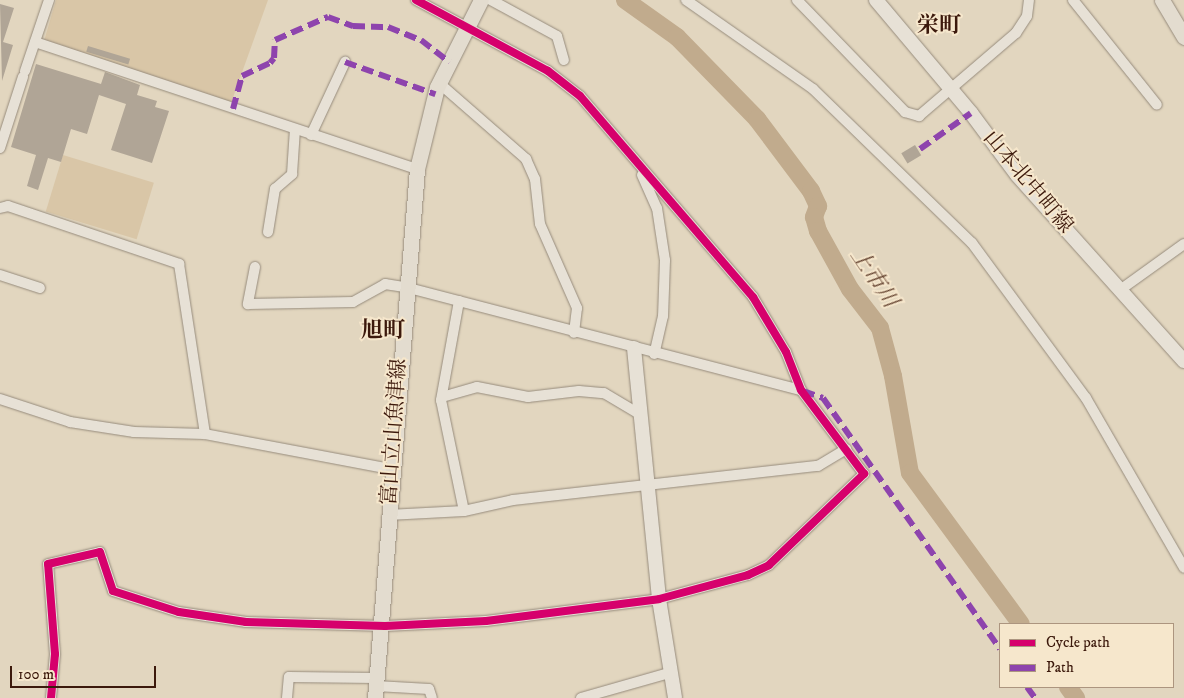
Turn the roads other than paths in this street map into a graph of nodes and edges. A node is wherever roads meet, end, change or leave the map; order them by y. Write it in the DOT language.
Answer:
graph roads {
  1 [pos="49,0"];
  2 [pos="416,0"];
  3 [pos="481,0"];
  4 [pos="491,0"];
  5 [pos="797,0"];
  6 [pos="876,0"];
  7 [pos="1029,0"];
  8 [pos="1072,0"];
  9 [pos="1162,0"];
  10 [pos="692,2"];
  11 [pos="467,28"];
  12 [pos="1184,36"];
  13 [pos="35,42"];
  14 [pos="564,60"];
  15 [pos="345,62"];
  16 [pos="439,83"];
  17 [pos="952,91"];
  18 [pos="1157,105"];
  19 [pos="295,129"];
  20 [pos="311,135"];
  21 [pos="0,148"];
  22 [pos="638,165"];
  23 [pos="417,169"];
  24 [pos="0,208"];
  25 [pos="268,232"];
  26 [pos="1184,244"];
  27 [pos="255,267"];
  28 [pos="0,275"];
  29 [pos="405,287"];
  30 [pos="40,288"];
  31 [pos="1120,290"];
  32 [pos="459,301"];
  33 [pos="574,333"];
  34 [pos="634,348"];
  35 [pos="654,354"];
  36 [pos="1184,361"];
  37 [pos="801,390"];
  38 [pos="442,397"];
  39 [pos="0,399"];
  40 [pos="641,415"];
  41 [pos="205,434"];
  42 [pos="846,449"];
  43 [pos="391,469"];
  44 [pos="648,485"];
  45 [pos="464,511"];
  46 [pos="388,515"];
  47 [pos="1184,568"];
  48 [pos="659,599"];
  49 [pos="379,625"];
  50 [pos="669,673"];
  51 [pos="376,687"];
  52 [pos="51,698"];
  53 [pos="287,698"];
  54 [pos="432,698"];
  55 [pos="581,698"];
  56 [pos="675,698"];
  1 -- 13 [label="street"];
  2 -- 11 [label="street"];
  3 -- 11 [label="main road, 富山立山魚津線"];
  4 -- 14 [label="street"];
  5 -- 17 [label="street"];
  6 -- 17 [label="main road, 山本北中町線"];
  7 -- 17 [label="street"];
  8 -- 18 [label="street"];
  9 -- 12 [label="main road"];
  10 -- 47 [label="street"];
  11 -- 16 [label="main road, 富山立山魚津線"];
  11 -- 22 [label="street"];
  13 -- 19 [label="street"];
  13 -- 21 [label="street"];
  15 -- 20 [label="street"];
  16 -- 23 [label="main road, 富山立山魚津線"];
  16 -- 33 [label="street"];
  17 -- 31 [label="main road, 山本北中町線"];
  19 -- 20 [label="street"];
  19 -- 25 [label="street"];
  20 -- 23 [label="street"];
  22 -- 35 [label="street"];
  22 -- 37 [label="street"];
  23 -- 29 [label="main road, 富山立山魚津線"];
  24 -- 41 [label="street"];
  26 -- 31 [label="street"];
  27 -- 29 [label="street"];
  28 -- 30 [label="street"];
  29 -- 32 [label="street"];
  29 -- 43 [label="main road, 富山立山魚津線"];
  31 -- 36 [label="main road, 山本北中町線"];
  32 -- 33 [label="street"];
  32 -- 38 [label="street"];
  33 -- 34 [label="street"];
  34 -- 35 [label="street"];
  34 -- 40 [label="main road"];
  35 -- 37 [label="street"];
  37 -- 42 [label="street"];
  38 -- 40 [label="street"];
  38 -- 45 [label="street"];
  39 -- 41 [label="street"];
  40 -- 44 [label="main road"];
  41 -- 43 [label="street"];
  42 -- 44 [label="street"];
  42 -- 48 [label="street"];
  43 -- 46 [label="main road, 富山立山魚津線"];
  44 -- 45 [label="street"];
  44 -- 48 [label="main road"];
  45 -- 46 [label="street"];
  46 -- 49 [label="main road, 富山立山魚津線"];
  48 -- 49 [label="street"];
  48 -- 50 [label="main road"];
  49 -- 51 [label="main road, 富山立山魚津線"];
  49 -- 52 [label="street"];
  50 -- 55 [label="street"];
  50 -- 56 [label="main road"];
  51 -- 53 [label="street"];
  51 -- 54 [label="street"];
}
